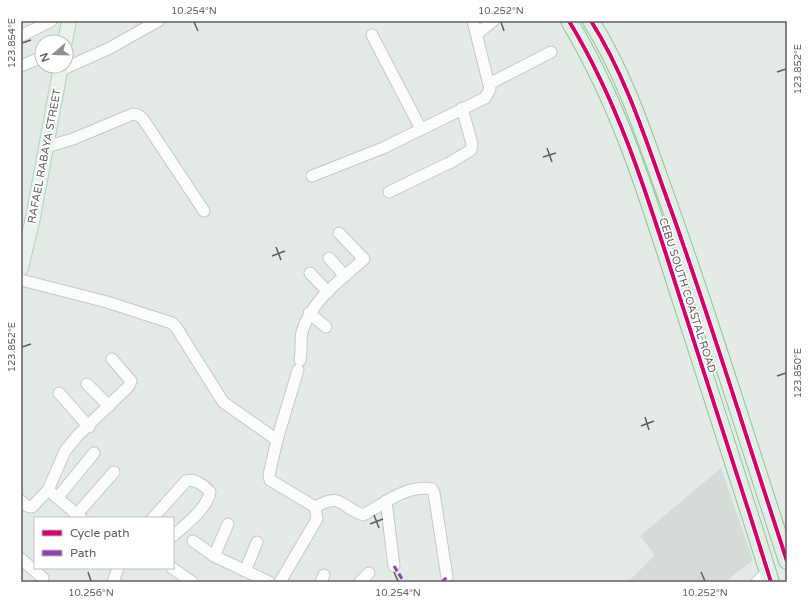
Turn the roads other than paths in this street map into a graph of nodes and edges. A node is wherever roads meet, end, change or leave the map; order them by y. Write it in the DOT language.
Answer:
graph roads {
  1 [pos="51,21"];
  2 [pos="69,21"];
  3 [pos="158,21"];
  4 [pos="473,21"];
  5 [pos="493,21"];
  6 [pos="569,21"];
  7 [pos="591,21"];
  8 [pos="67,34"];
  9 [pos="477,34"];
  10 [pos="372,35"];
  11 [pos="21,36"];
  12 [pos="551,52"];
  13 [pos="34,60"];
  14 [pos="74,63"];
  15 [pos="21,66"];
  16 [pos="60,74"];
  17 [pos="488,84"];
  18 [pos="462,108"];
  19 [pos="422,129"];
  20 [pos="46,147"];
  21 [pos="312,176"];
  22 [pos="389,192"];
  23 [pos="204,211"];
  24 [pos="339,233"];
  25 [pos="328,258"];
  26 [pos="21,268"];
  27 [pos="310,273"];
  28 [pos="345,276"];
  29 [pos="21,280"];
  30 [pos="328,292"];
  31 [pos="309,313"];
  32 [pos="326,327"];
  33 [pos="112,359"];
  34 [pos="87,384"];
  35 [pos="59,393"];
  36 [pos="109,406"];
  37 [pos="89,427"];
  38 [pos="277,440"];
  39 [pos="94,454"];
  40 [pos="114,472"];
  41 [pos="48,490"];
  42 [pos="58,497"];
  43 [pos="21,501"];
  44 [pos="386,501"];
  45 [pos="315,507"];
  46 [pos="79,516"];
  47 [pos="154,517"];
  48 [pos="228,524"];
  49 [pos="174,535"];
  50 [pos="194,541"];
  51 [pos="257,542"];
  52 [pos="214,556"];
  53 [pos="21,559"];
  54 [pos="787,561"];
  55 [pos="394,566"];
  56 [pos="118,569"];
  57 [pos="173,569"];
  58 [pos="245,571"];
  59 [pos="369,573"];
  60 [pos="43,578"];
  61 [pos="446,578"];
  62 [pos="765,578"];
  63 [pos="187,581"];
  64 [pos="113,582"];
  65 [pos="269,582"];
  66 [pos="280,582"];
  67 [pos="360,582"];
  1 -- 11 [label="street"];
  2 -- 8 [label="main road"];
  3 -- 14 [label="street"];
  4 -- 9 [label="street"];
  5 -- 9 [label="street"];
  6 -- 62 [label="highway, CEBU SOUTH COASTAL ROAD"];
  7 -- 54 [label="highway, CEBU SOUTH COASTAL ROAD"];
  9 -- 17 [label="street"];
  10 -- 19 [label="street"];
  12 -- 17 [label="street"];
  13 -- 15 [label="street"];
  16 -- 20 [label="main road, RAFAEL RABAYA STREET"];
  17 -- 18 [label="street"];
  18 -- 19 [label="street"];
  18 -- 22 [label="street"];
  19 -- 21 [label="street"];
  20 -- 23 [label="street"];
  20 -- 26 [label="main road, RAFAEL RABAYA STREET"];
  24 -- 28 [label="street"];
  25 -- 28 [label="street"];
  27 -- 30 [label="street"];
  28 -- 30 [label="street"];
  29 -- 38 [label="street"];
  30 -- 31 [label="street"];
  31 -- 32 [label="street"];
  31 -- 38 [label="street"];
  33 -- 36 [label="street"];
  34 -- 36 [label="street"];
  35 -- 37 [label="street"];
  36 -- 37 [label="street"];
  37 -- 41 [label="street"];
  38 -- 45 [label="street"];
  39 -- 42 [label="street"];
  40 -- 46 [label="street"];
  41 -- 42 [label="street"];
  41 -- 43 [label="street"];
  42 -- 46 [label="street"];
  44 -- 45 [label="street"];
  44 -- 55 [label="street"];
  44 -- 61 [label="street"];
  45 -- 66 [label="street"];
  47 -- 49 [label="street"];
  48 -- 52 [label="street"];
  50 -- 52 [label="street"];
  51 -- 58 [label="street"];
  52 -- 58 [label="street"];
  53 -- 60 [label="street"];
  56 -- 64 [label="street"];
  57 -- 63 [label="street"];
  58 -- 65 [label="street"];
  59 -- 67 [label="street"];
}
